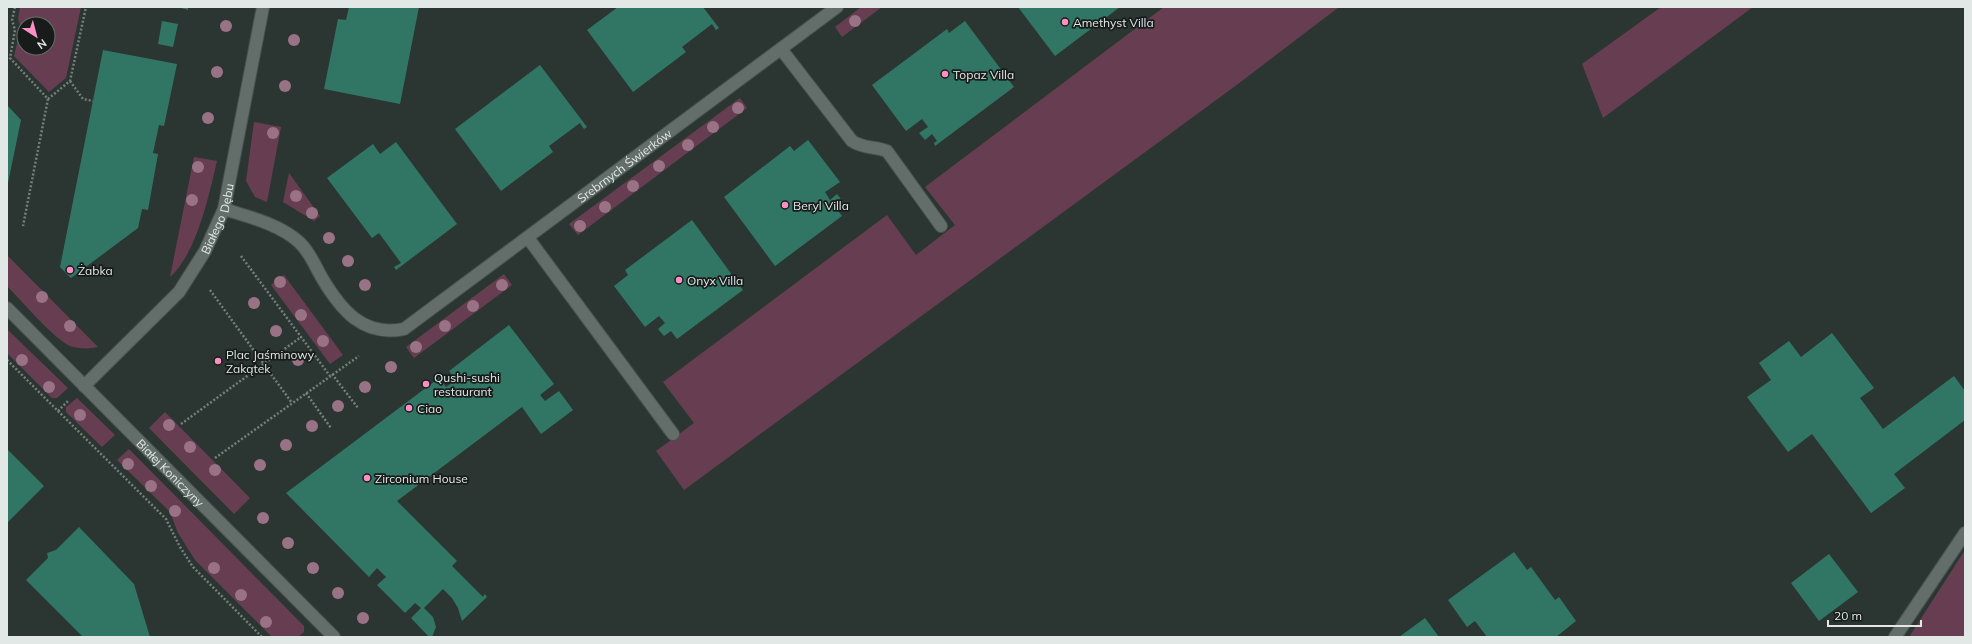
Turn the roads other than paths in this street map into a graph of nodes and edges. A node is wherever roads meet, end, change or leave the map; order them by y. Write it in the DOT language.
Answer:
graph roads {
  1 [pos="263,7"];
  2 [pos="837,7"];
  3 [pos="781,49"];
  4 [pos="224,209"];
  5 [pos="941,226"];
  6 [pos="528,238"];
  7 [pos="7,308"];
  8 [pos="84,386"];
  9 [pos="673,434"];
  10 [pos="1965,533"];
  11 [pos="334,637"];
  12 [pos="1895,637"];
  1 -- 4 [label="street, Białego Dębu"];
  2 -- 3 [label="street, Srebrnych Świerków"];
  3 -- 5 [label="street"];
  3 -- 6 [label="street, Srebrnych Świerków"];
  4 -- 6 [label="street, Srebrnych Świerków"];
  4 -- 8 [label="street, Białego Dębu"];
  6 -- 9 [label="street"];
  7 -- 8 [label="street, Białej Koniczyny"];
  8 -- 11 [label="street, Białej Koniczyny"];
  10 -- 12 [label="street"];
}
